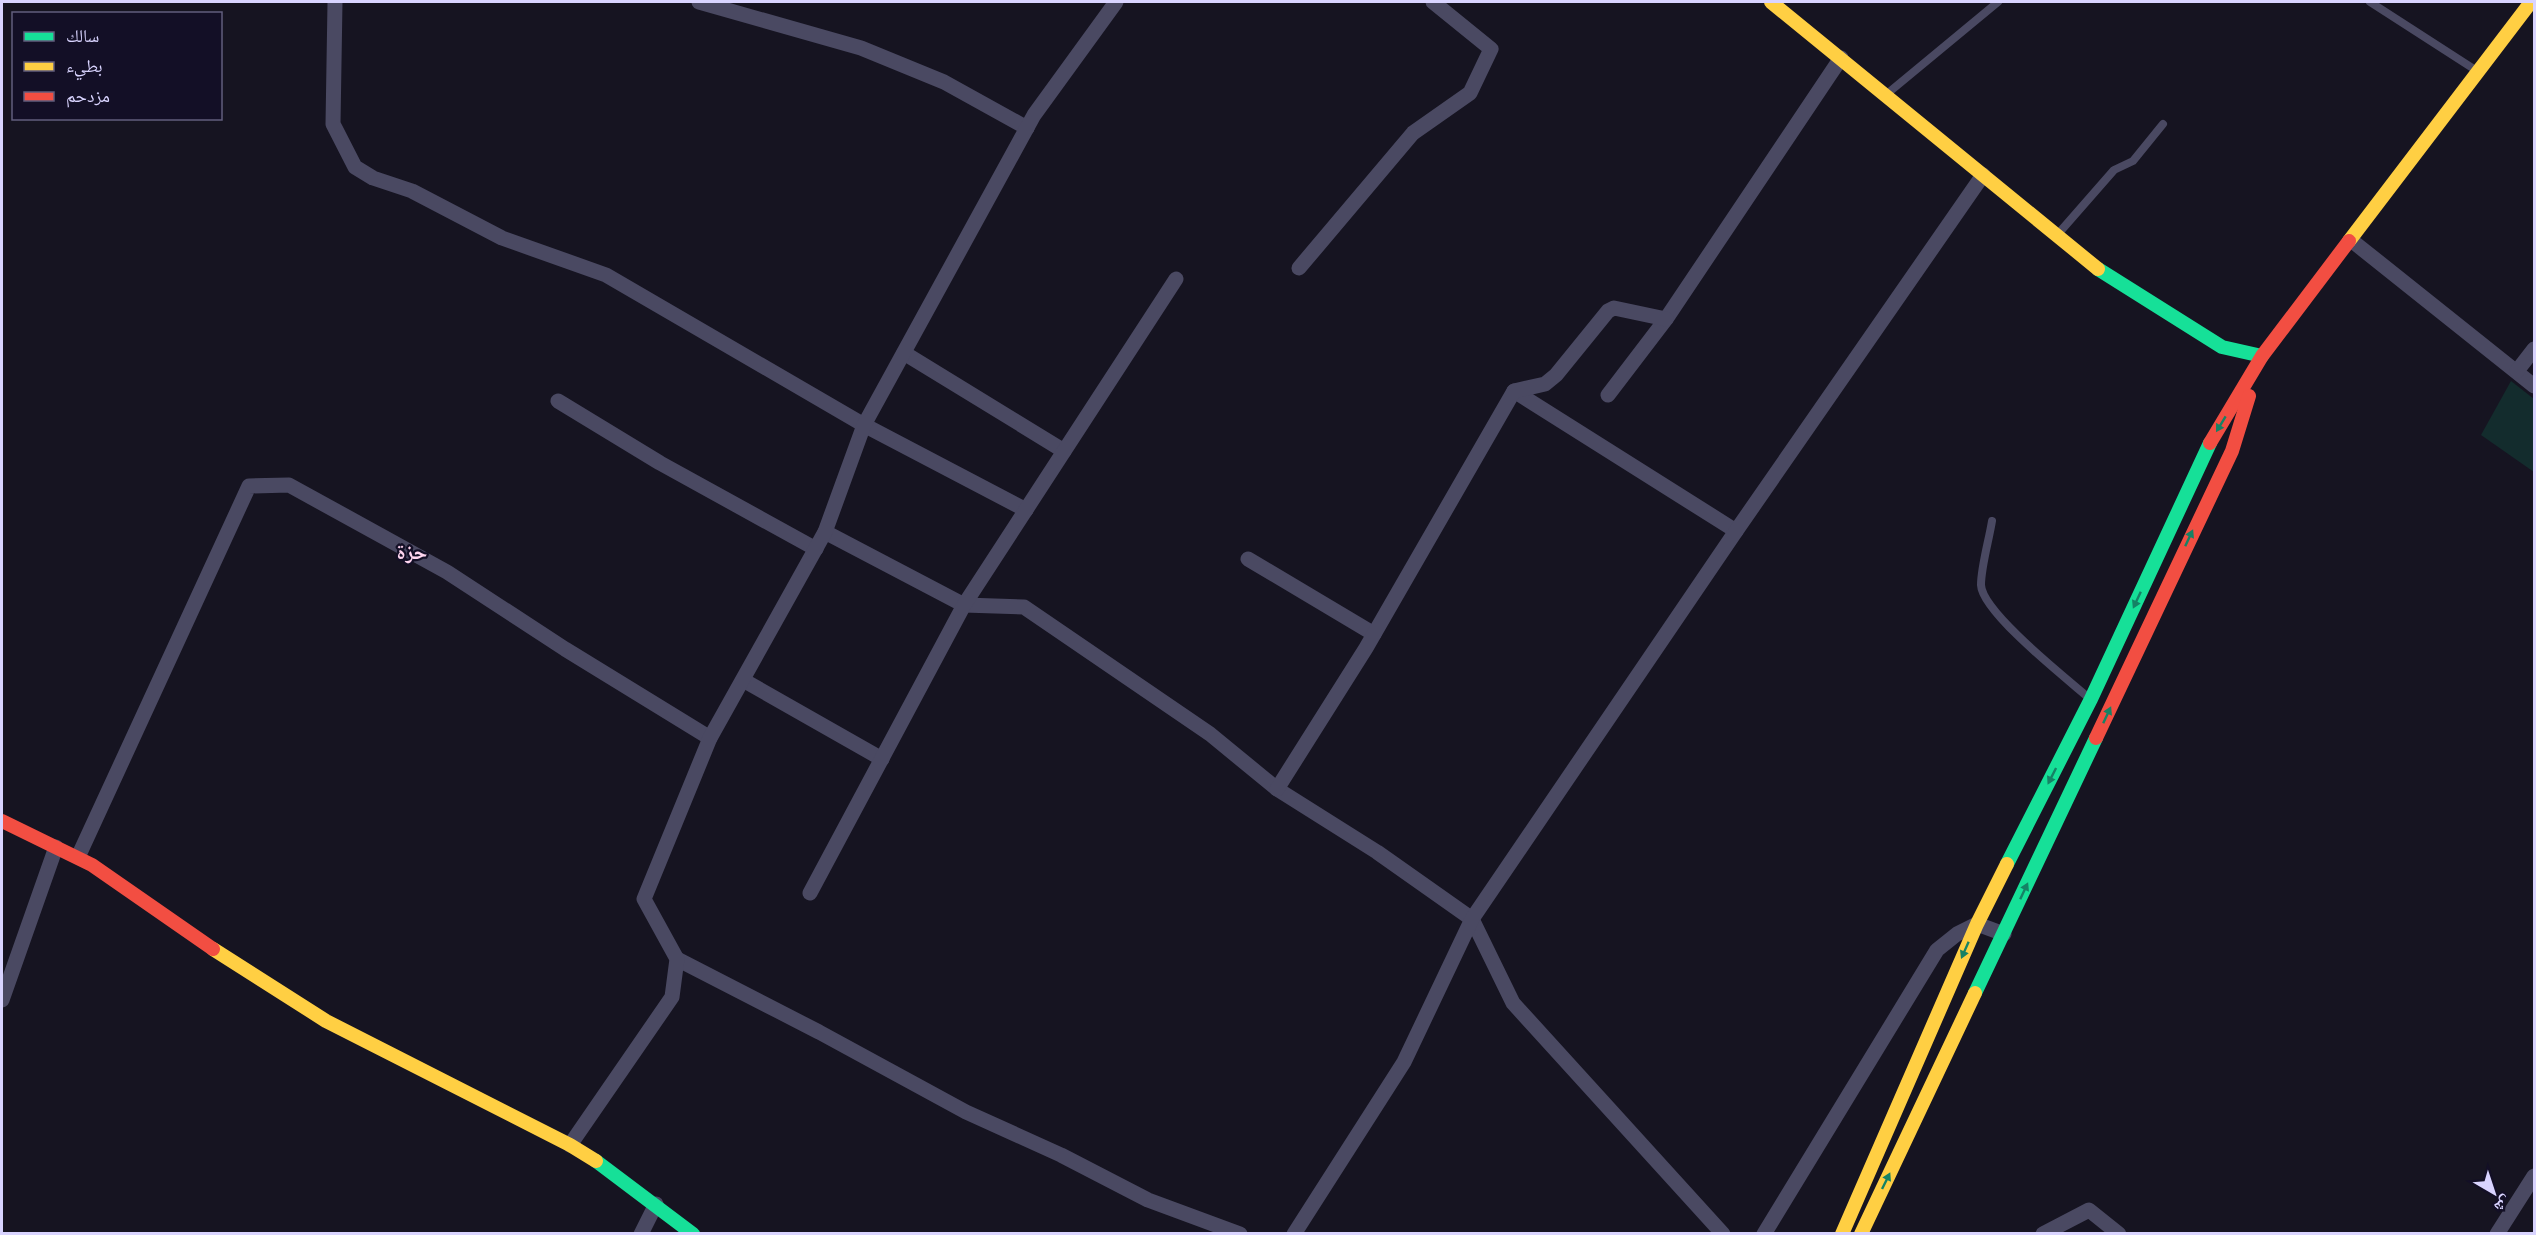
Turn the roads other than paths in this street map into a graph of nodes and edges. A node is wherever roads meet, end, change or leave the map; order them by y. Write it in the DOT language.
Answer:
graph roads {
  1 [pos="335,2"];
  2 [pos="699,2"];
  3 [pos="1116,2"];
  4 [pos="1433,2"];
  5 [pos="1771,2"];
  6 [pos="2370,2"];
  7 [pos="2531,2"];
  8 [pos="1998,3"];
  9 [pos="1841,58"];
  10 [pos="2478,72"];
  11 [pos="1886,95"];
  12 [pos="2163,124"];
  13 [pos="1027,128"];
  14 [pos="1983,175"];
  15 [pos="2057,235"];
  16 [pos="2351,240"];
  17 [pos="1299,268"];
  18 [pos="1176,279"];
  19 [pos="1666,319"];
  20 [pos="2535,349"];
  21 [pos="903,353"];
  22 [pos="2262,356"];
  23 [pos="2517,371"];
  24 [pos="2535,386"];
  25 [pos="1514,391"];
  26 [pos="1608,395"];
  27 [pos="558,401"];
  28 [pos="864,424"];
  29 [pos="1064,451"];
  30 [pos="1026,510"];
  31 [pos="1992,521"];
  32 [pos="1736,531"];
  33 [pos="825,532"];
  34 [pos="816,549"];
  35 [pos="1248,560"];
  36 [pos="964,605"];
  37 [pos="1374,634"];
  38 [pos="743,680"];
  39 [pos="2091,699"];
  40 [pos="710,738"];
  41 [pos="882,759"];
  42 [pos="1277,789"];
  43 [pos="2,821"];
  44 [pos="56,847"];
  45 [pos="78,857"];
  46 [pos="810,892"];
  47 [pos="1472,919"];
  48 [pos="1977,924"];
  49 [pos="2004,934"];
  50 [pos="677,959"];
  51 [pos="2,1000"];
  52 [pos="570,1145"];
  53 [pos="2535,1176"];
  54 [pos="656,1204"];
  55 [pos="641,1233"];
  56 [pos="693,1233"];
  57 [pos="1240,1233"];
  58 [pos="1294,1233"];
  59 [pos="1723,1233"];
  60 [pos="1764,1233"];
  61 [pos="1842,1233"];
  62 [pos="1861,1233"];
  63 [pos="2043,1233"];
  64 [pos="2119,1233"];
  65 [pos="2498,1233"];
  1 -- 28 [label="street"];
  2 -- 13 [label="street"];
  3 -- 13 [label="street"];
  4 -- 17 [label="street"];
  5 -- 9 [label="main road"];
  6 -- 10 [label="lane"];
  7 -- 10 [label="main road"];
  8 -- 11 [label="lane"];
  9 -- 11 [label="main road"];
  9 -- 19 [label="street"];
  10 -- 16 [label="main road"];
  11 -- 14 [label="main road"];
  12 -- 15 [label="lane"];
  13 -- 21 [label="street"];
  14 -- 15 [label="main road"];
  14 -- 32 [label="street"];
  15 -- 22 [label="main road"];
  16 -- 22 [label="main road"];
  16 -- 23 [label="street"];
  18 -- 29 [label="street"];
  19 -- 25 [label="street"];
  19 -- 26 [label="street"];
  20 -- 23 [label="street"];
  21 -- 28 [label="street"];
  21 -- 29 [label="street"];
  22 -- 39 [label="main road, one-way"];
  49 -- 22 [label="main road, one-way"];
  23 -- 24 [label="street"];
  25 -- 32 [label="street"];
  25 -- 37 [label="street"];
  27 -- 34 [label="street"];
  28 -- 30 [label="street"];
  28 -- 33 [label="street"];
  29 -- 30 [label="street"];
  30 -- 36 [label="street"];
  31 -- 39 [label="lane"];
  32 -- 47 [label="street"];
  33 -- 34 [label="street"];
  33 -- 36 [label="street"];
  34 -- 38 [label="street"];
  35 -- 37 [label="street"];
  36 -- 41 [label="street"];
  36 -- 42 [label="street"];
  37 -- 42 [label="street"];
  38 -- 40 [label="street"];
  38 -- 41 [label="street"];
  39 -- 48 [label="main road, one-way"];
  40 -- 45 [label="street"];
  40 -- 50 [label="street"];
  41 -- 46 [label="street"];
  42 -- 47 [label="street"];
  43 -- 44 [label="main road"];
  44 -- 45 [label="main road"];
  44 -- 51 [label="street"];
  45 -- 52 [label="main road"];
  47 -- 58 [label="street"];
  47 -- 59 [label="street"];
  48 -- 49 [label="street"];
  48 -- 60 [label="street"];
  48 -- 61 [label="main road, one-way"];
  62 -- 49 [label="main road, one-way"];
  50 -- 52 [label="street"];
  50 -- 57 [label="street"];
  52 -- 54 [label="main road"];
  53 -- 65 [label="street"];
  54 -- 55 [label="street"];
  54 -- 56 [label="main road"];
  63 -- 64 [label="street"];
}
